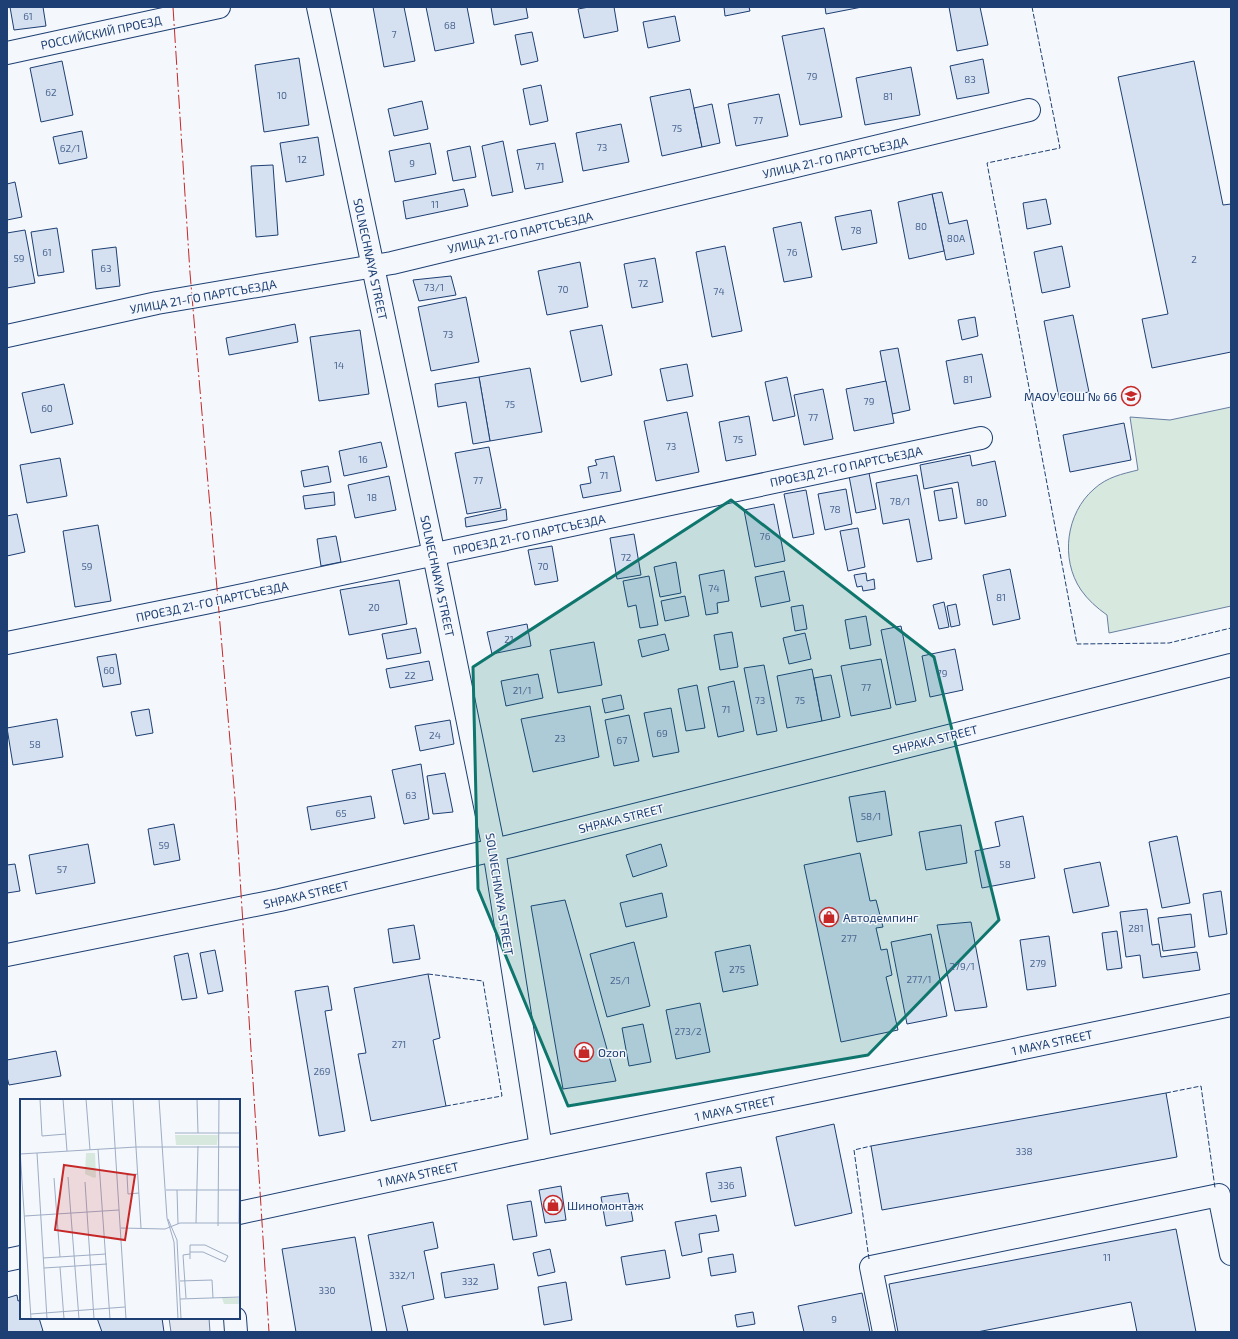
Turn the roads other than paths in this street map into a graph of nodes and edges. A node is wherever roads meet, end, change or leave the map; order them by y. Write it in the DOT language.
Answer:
graph roads {
  1 [pos="219,7"];
  2 [pos="318,7"];
  3 [pos="7,52"];
  4 [pos="1029,110"];
  5 [pos="373,266"];
  6 [pos="7,336"];
  7 [pos="981,438"];
  8 [pos="434,554"];
  9 [pos="7,643"];
  10 [pos="1231,665"];
  11 [pos="494,850"];
  12 [pos="7,955"];
  13 [pos="1231,1005"];
  14 [pos="541,1148"];
  15 [pos="240,1213"];
  16 [pos="1231,1254"];
  17 [pos="20,1258"];
  18 [pos="7,1260"];
  19 [pos="235,1319"];
  20 [pos="236,1332"];
  21 [pos="884,1332"];
  1 -- 3 [label="street, РОССИЙСКИЙ ПРОЕЗД"];
  2 -- 5 [label="street, SOLNECHNAYA STREET"];
  4 -- 5 [label="street, УЛИЦА 21-ГО ПАРТСЪЕЗДА"];
  5 -- 6 [label="street, УЛИЦА 21-ГО ПАРТСЪЕЗДА"];
  5 -- 8 [label="street, SOLNECHNAYA STREET"];
  7 -- 8 [label="street, ПРОЕЗД 21-ГО ПАРТСЪЕЗДА"];
  8 -- 9 [label="street, ПРОЕЗД 21-ГО ПАРТСЪЕЗДА"];
  8 -- 11 [label="street, SOLNECHNAYA STREET"];
  10 -- 11 [label="street, SHPAKA STREET"];
  11 -- 12 [label="street, SHPAKA STREET"];
  11 -- 14 [label="street, SOLNECHNAYA STREET"];
  13 -- 14 [label="street, 1 MAYA STREET"];
  14 -- 15 [label="street, 1 MAYA STREET"];
  16 -- 21 [label="street"];
  17 -- 18 [label="street"];
  19 -- 20 [label="street"];
}
